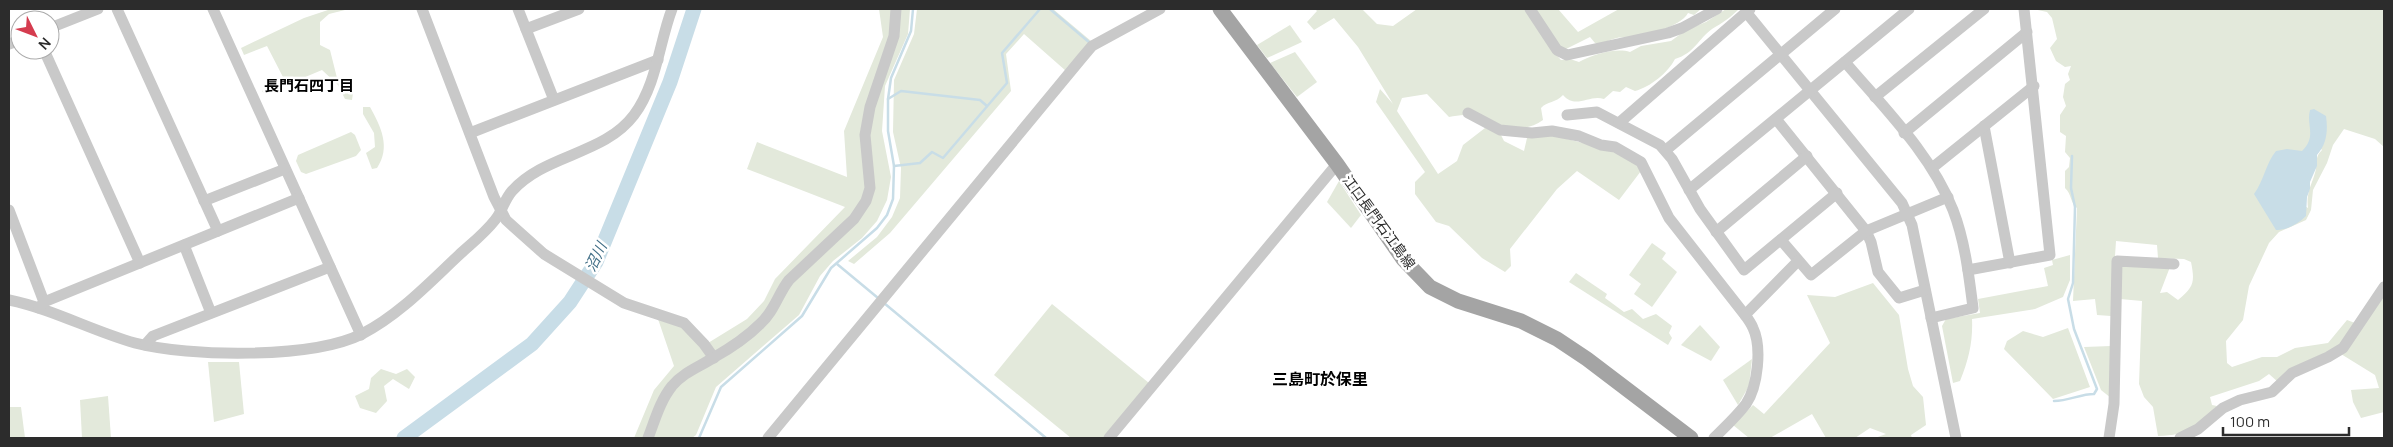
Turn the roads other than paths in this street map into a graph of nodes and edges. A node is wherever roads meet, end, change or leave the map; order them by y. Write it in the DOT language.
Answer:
graph roads {
  1 [pos="98,9"];
  2 [pos="118,9"];
  3 [pos="215,9"];
  4 [pos="422,9"];
  5 [pos="518,9"];
  6 [pos="579,9"];
  7 [pos="672,9"];
  8 [pos="896,9"];
  9 [pos="1160,9"];
  10 [pos="1220,9"];
  11 [pos="1530,9"];
  12 [pos="1717,9"];
  13 [pos="1835,9"];
  14 [pos="1984,9"];
  15 [pos="2024,9"];
  16 [pos="1748,10"];
  17 [pos="1901,11"];
  18 [pos="60,24"];
  19 [pos="526,29"];
  20 [pos="2027,32"];
  21 [pos="1779,54"];
  22 [pos="49,60"];
  23 [pos="658,60"];
  24 [pos="1846,62"];
  25 [pos="2034,86"];
  26 [pos="1810,89"];
  27 [pos="1875,97"];
  28 [pos="554,100"];
  29 [pos="1468,113"];
  30 [pos="1568,115"];
  31 [pos="1776,119"];
  32 [pos="1619,123"];
  33 [pos="1984,126"];
  34 [pos="470,133"];
  35 [pos="1904,133"];
  36 [pos="1666,150"];
  37 [pos="1807,156"];
  38 [pos="1337,164"];
  39 [pos="1932,168"];
  40 [pos="286,169"];
  41 [pos="1689,190"];
  42 [pos="1837,193"];
  43 [pos="1948,197"];
  44 [pos="299,198"];
  45 [pos="204,201"];
  46 [pos="500,209"];
  47 [pos="9,210"];
  48 [pos="1907,213"];
  49 [pos="218,231"];
  50 [pos="1866,231"];
  51 [pos="1716,232"];
  52 [pos="1781,240"];
  53 [pos="184,245"];
  54 [pos="1798,261"];
  55 [pos="140,263"];
  56 [pos="2010,263"];
  57 [pos="2174,264"];
  58 [pos="330,267"];
  59 [pos="1968,270"];
  60 [pos="2384,287"];
  61 [pos="1925,290"];
  62 [pos="9,300"];
  63 [pos="42,305"];
  64 [pos="211,313"];
  65 [pos="1745,315"];
  66 [pos="1931,318"];
  67 [pos="360,335"];
  68 [pos="145,345"];
  69 [pos="714,358"];
  70 [pos="648,438"];
  71 [pos="768,438"];
  72 [pos="1109,438"];
  73 [pos="1691,438"];
  74 [pos="1714,438"];
  75 [pos="1956,438"];
  76 [pos="2109,438"];
  77 [pos="2180,438"];
  1 -- 18 [label="street"];
  2 -- 45 [label="street"];
  3 -- 40 [label="street"];
  4 -- 34 [label="street"];
  5 -- 19 [label="street"];
  6 -- 19 [label="street"];
  7 -- 23 [label="street"];
  8 -- 69 [label="street"];
  9 -- 71 [label="street"];
  10 -- 38 [label="main road, 江口長門石江島線"];
  11 -- 12 [label="street"];
  13 -- 21 [label="street"];
  14 -- 27 [label="street"];
  15 -- 20 [label="street"];
  16 -- 21 [label="street"];
  16 -- 32 [label="street"];
  17 -- 24 [label="street"];
  19 -- 28 [label="street"];
  20 -- 25 [label="street"];
  20 -- 35 [label="street"];
  21 -- 26 [label="street"];
  21 -- 36 [label="street"];
  22 -- 55 [label="street"];
  23 -- 28 [label="street"];
  23 -- 46 [label="street"];
  24 -- 26 [label="street"];
  24 -- 27 [label="street"];
  25 -- 33 [label="street"];
  25 -- 56 [label="street"];
  26 -- 31 [label="street"];
  26 -- 48 [label="street"];
  27 -- 35 [label="street"];
  28 -- 34 [label="street"];
  29 -- 65 [label="street"];
  30 -- 32 [label="street"];
  31 -- 37 [label="street"];
  31 -- 41 [label="street"];
  32 -- 36 [label="street"];
  33 -- 39 [label="street"];
  33 -- 56 [label="street"];
  34 -- 46 [label="street"];
  35 -- 39 [label="street"];
  36 -- 41 [label="street"];
  37 -- 42 [label="street"];
  37 -- 51 [label="street"];
  38 -- 72 [label="street"];
  38 -- 73 [label="main road, 江口長門石江島線"];
  39 -- 43 [label="street"];
  40 -- 44 [label="street"];
  40 -- 45 [label="street"];
  41 -- 51 [label="street"];
  42 -- 50 [label="street"];
  42 -- 52 [label="street"];
  43 -- 48 [label="street"];
  43 -- 59 [label="street"];
  44 -- 49 [label="street"];
  44 -- 58 [label="street"];
  45 -- 49 [label="street"];
  46 -- 67 [label="street"];
  46 -- 69 [label="street"];
  47 -- 63 [label="street"];
  48 -- 50 [label="street"];
  48 -- 61 [label="street"];
  49 -- 53 [label="street"];
  50 -- 54 [label="street"];
  50 -- 61 [label="street"];
  51 -- 52 [label="street"];
  52 -- 54 [label="street"];
  53 -- 55 [label="street"];
  53 -- 64 [label="street"];
  54 -- 65 [label="street"];
  55 -- 63 [label="street"];
  56 -- 59 [label="street"];
  57 -- 76 [label="street"];
  58 -- 64 [label="street"];
  58 -- 67 [label="street"];
  59 -- 66 [label="street"];
  60 -- 77 [label="street"];
  61 -- 66 [label="street"];
  62 -- 63 [label="street"];
  63 -- 68 [label="street"];
  64 -- 68 [label="street"];
  65 -- 74 [label="street"];
  66 -- 75 [label="street"];
  67 -- 68 [label="street"];
  69 -- 70 [label="street"];
}
